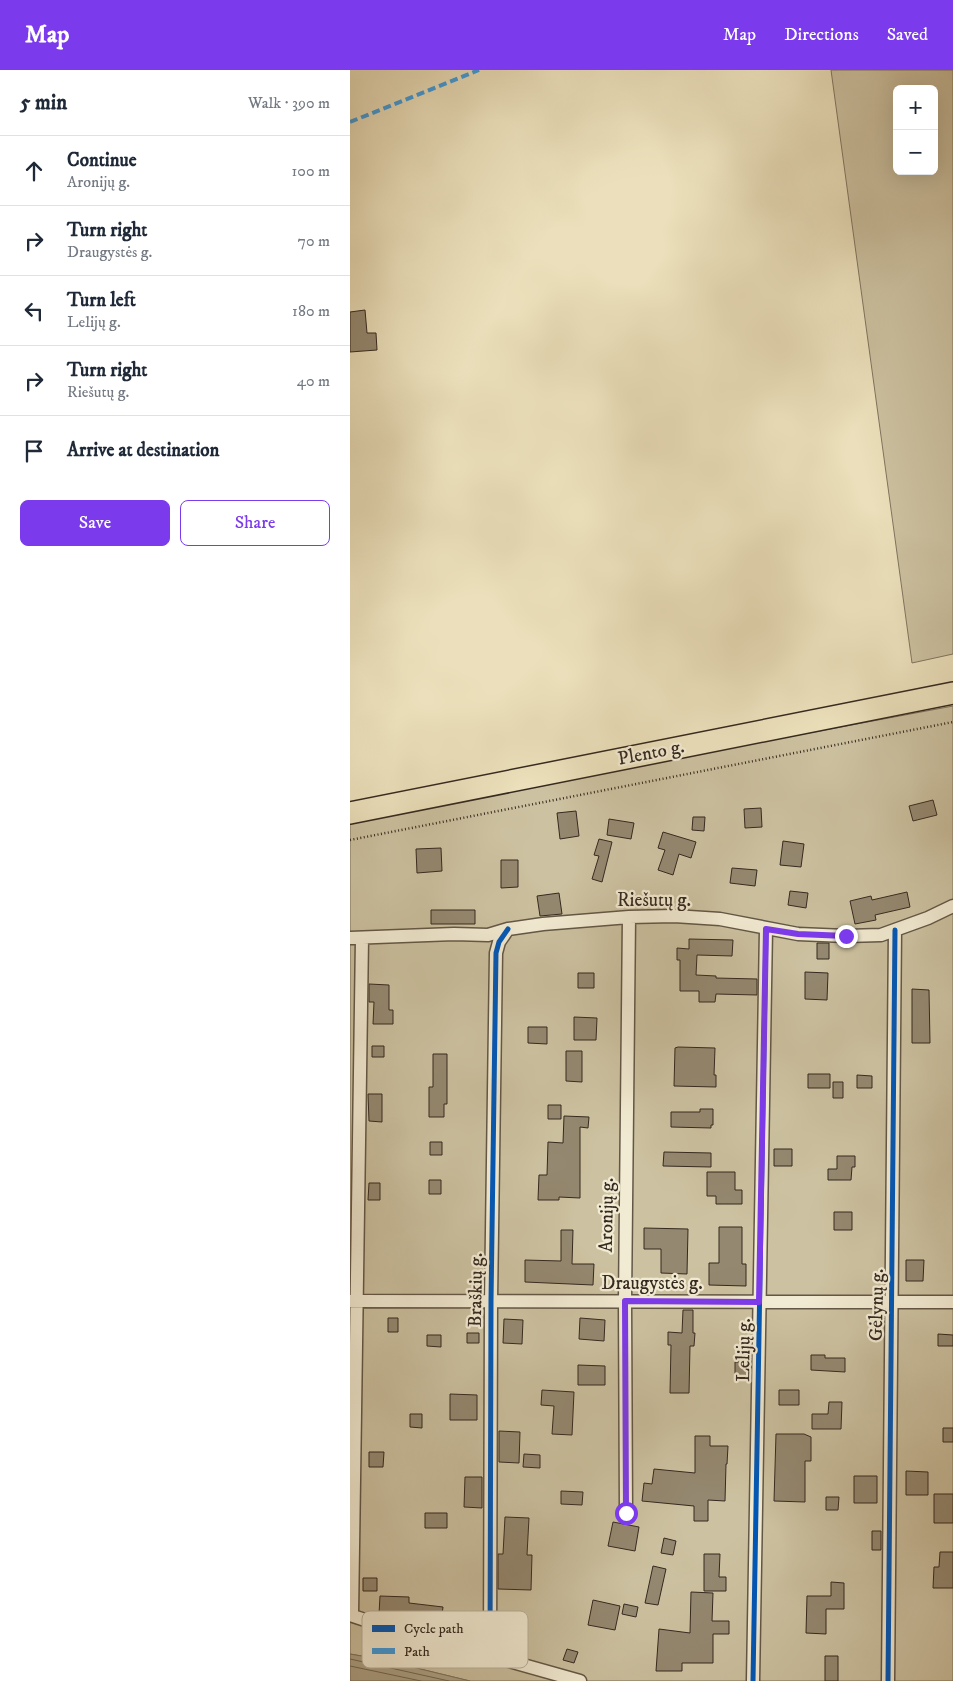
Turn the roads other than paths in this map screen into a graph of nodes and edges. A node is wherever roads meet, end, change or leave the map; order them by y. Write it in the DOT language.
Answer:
graph roads {
  1 [pos="953,693"];
  2 [pos="350,813"];
  3 [pos="953,906"];
  4 [pos="629,917"];
  5 [pos="508,929"];
  6 [pos="766,929"];
  7 [pos="895,930"];
  8 [pos="356,938"];
  9 [pos="353,1301"];
  10 [pos="491,1301"];
  11 [pos="625,1301"];
  12 [pos="759,1302"];
  13 [pos="892,1302"];
  14 [pos="953,1302"];
  15 [pos="626,1513"];
  16 [pos="490,1611"];
  17 [pos="351,1615"];
  18 [pos="528,1667"];
  19 [pos="580,1681"];
  20 [pos="753,1681"];
  21 [pos="888,1681"];
  1 -- 2 [label="highway, Plento g."];
  3 -- 7 [label="street, Riešutų g."];
  4 -- 5 [label="street, Riešutų g."];
  4 -- 6 [label="street, Riešutų g."];
  4 -- 11 [label="street, Aronijų g."];
  5 -- 8 [label="street, Riešutų g."];
  5 -- 10 [label="street, Braškių g."];
  6 -- 7 [label="street, Riešutų g."];
  6 -- 12 [label="street, Lelijų g."];
  7 -- 13 [label="street, Gėlynų g."];
  8 -- 9 [label="street"];
  9 -- 10 [label="street, Draugystės g."];
  9 -- 17 [label="street"];
  10 -- 11 [label="street, Draugystės g."];
  10 -- 16 [label="street, Braškių g."];
  11 -- 12 [label="street, Draugystės g."];
  11 -- 15 [label="street, Aronijų g."];
  12 -- 13 [label="street, Draugystės g."];
  12 -- 20 [label="street, Lelijų g."];
  13 -- 14 [label="street, Draugystės g."];
  13 -- 21 [label="street, Gėlynų g."];
  18 -- 19 [label="street"];
}
